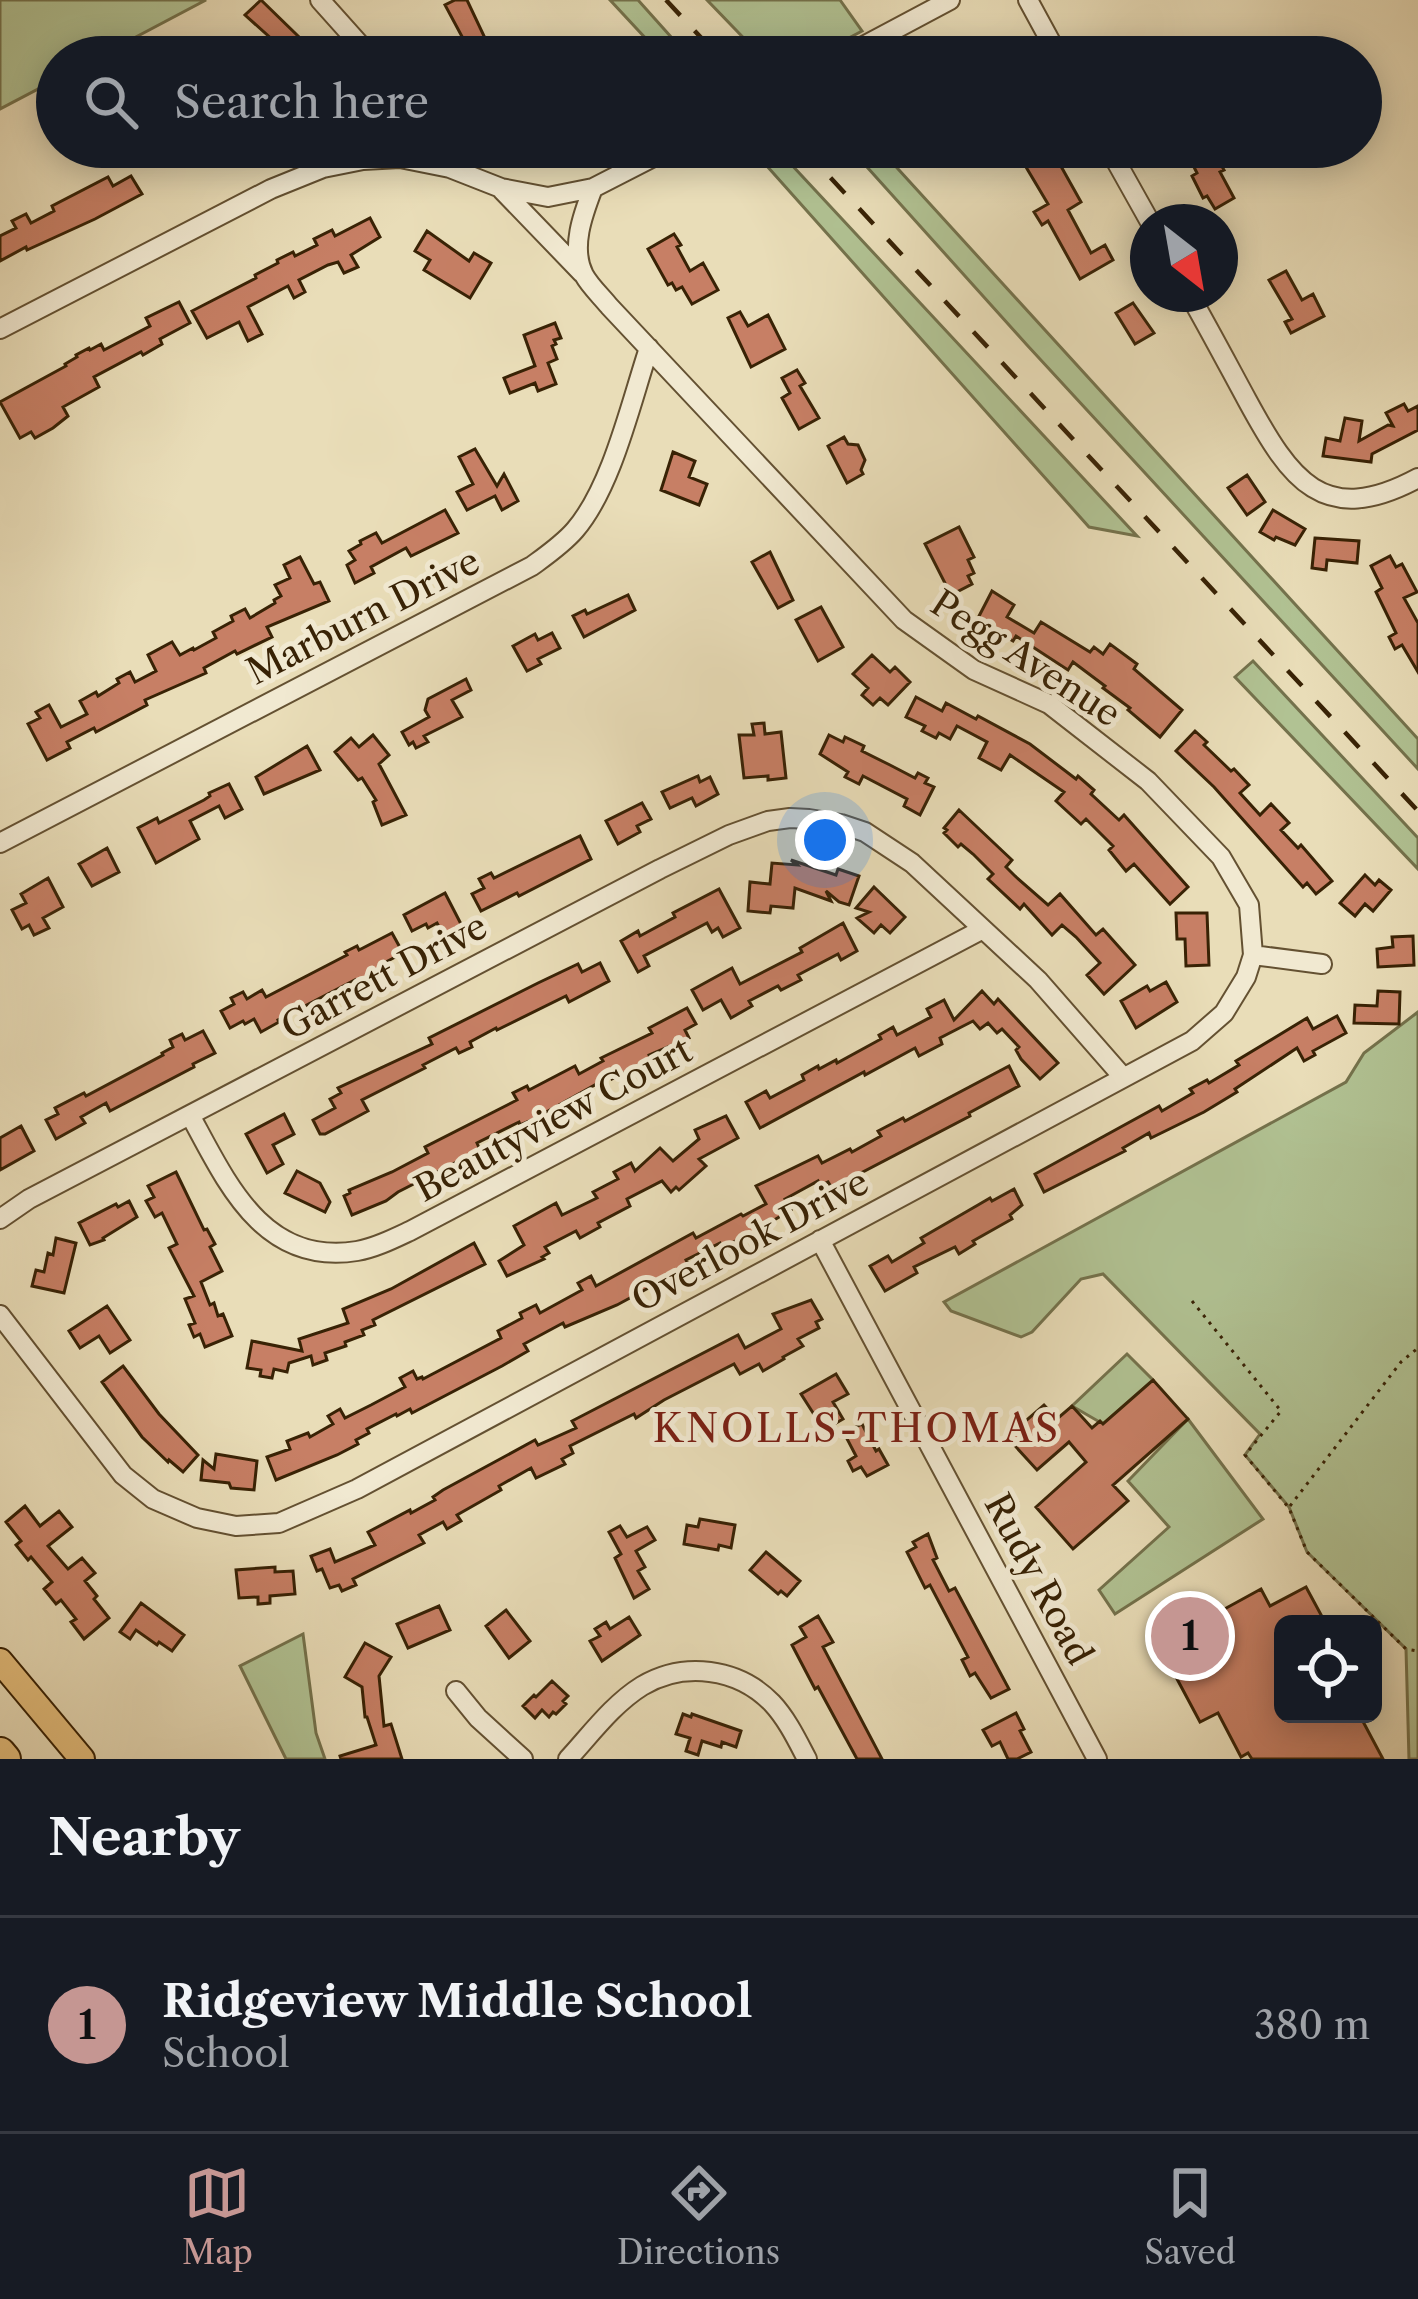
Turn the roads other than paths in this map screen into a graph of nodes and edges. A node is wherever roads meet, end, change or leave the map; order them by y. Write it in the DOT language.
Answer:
graph roads {
  1 [pos="320,0"];
  2 [pos="950,0"];
  3 [pos="1028,0"];
  4 [pos="352,36"];
  5 [pos="882,36"];
  6 [pos="1048,36"];
  7 [pos="323,168"];
  8 [pos="445,168"];
  9 [pos="632,168"];
  10 [pos="1120,168"];
  11 [pos="450,169"];
  12 [pos="501,188"];
  13 [pos="593,188"];
  14 [pos="1140,204"];
  15 [pos="582,273"];
  16 [pos="1200,312"];
  17 [pos="0,329"];
  18 [pos="649,348"];
  19 [pos="1413,481"];
  20 [pos="1418,502"];
  21 [pos="0,842"];
  22 [pos="983,929"];
  23 [pos="1253,955"];
  24 [pos="1322,964"];
  25 [pos="1123,1077"];
  26 [pos="190,1114"];
  27 [pos="0,1219"];
  28 [pos="820,1240"];
  29 [pos="0,1315"];
  30 [pos="1,1663"];
  31 [pos="455,1691"];
  32 [pos="82,1759"];
  33 [pos="523,1759"];
  34 [pos="568,1759"];
  35 [pos="807,1759"];
  36 [pos="1097,1759"];
  1 -- 4 [label="street"];
  2 -- 5 [label="street"];
  3 -- 6 [label="street"];
  7 -- 17 [label="street"];
  8 -- 11 [label="street"];
  9 -- 13 [label="street"];
  10 -- 14 [label="street"];
  11 -- 12 [label="street"];
  12 -- 13 [label="street"];
  12 -- 15 [label="street, Pegg Avenue"];
  13 -- 15 [label="street"];
  15 -- 18 [label="street, Pegg Avenue"];
  16 -- 19 [label="street"];
  18 -- 21 [label="street, Marburn Drive"];
  18 -- 23 [label="street, Pegg Avenue"];
  19 -- 20 [label="street"];
  22 -- 25 [label="street"];
  22 -- 26 [label="street, Garrett Drive"];
  22 -- 26 [label="street, Beautyview Court"];
  23 -- 24 [label="street"];
  23 -- 25 [label="street, Overlook Drive"];
  25 -- 28 [label="street, Overlook Drive"];
  26 -- 27 [label="street, Garrett Drive"];
  28 -- 29 [label="street, Overlook Drive"];
  28 -- 36 [label="street, Rudy Road"];
  30 -- 32 [label="main road"];
  31 -- 33 [label="street"];
  34 -- 35 [label="street"];
}
